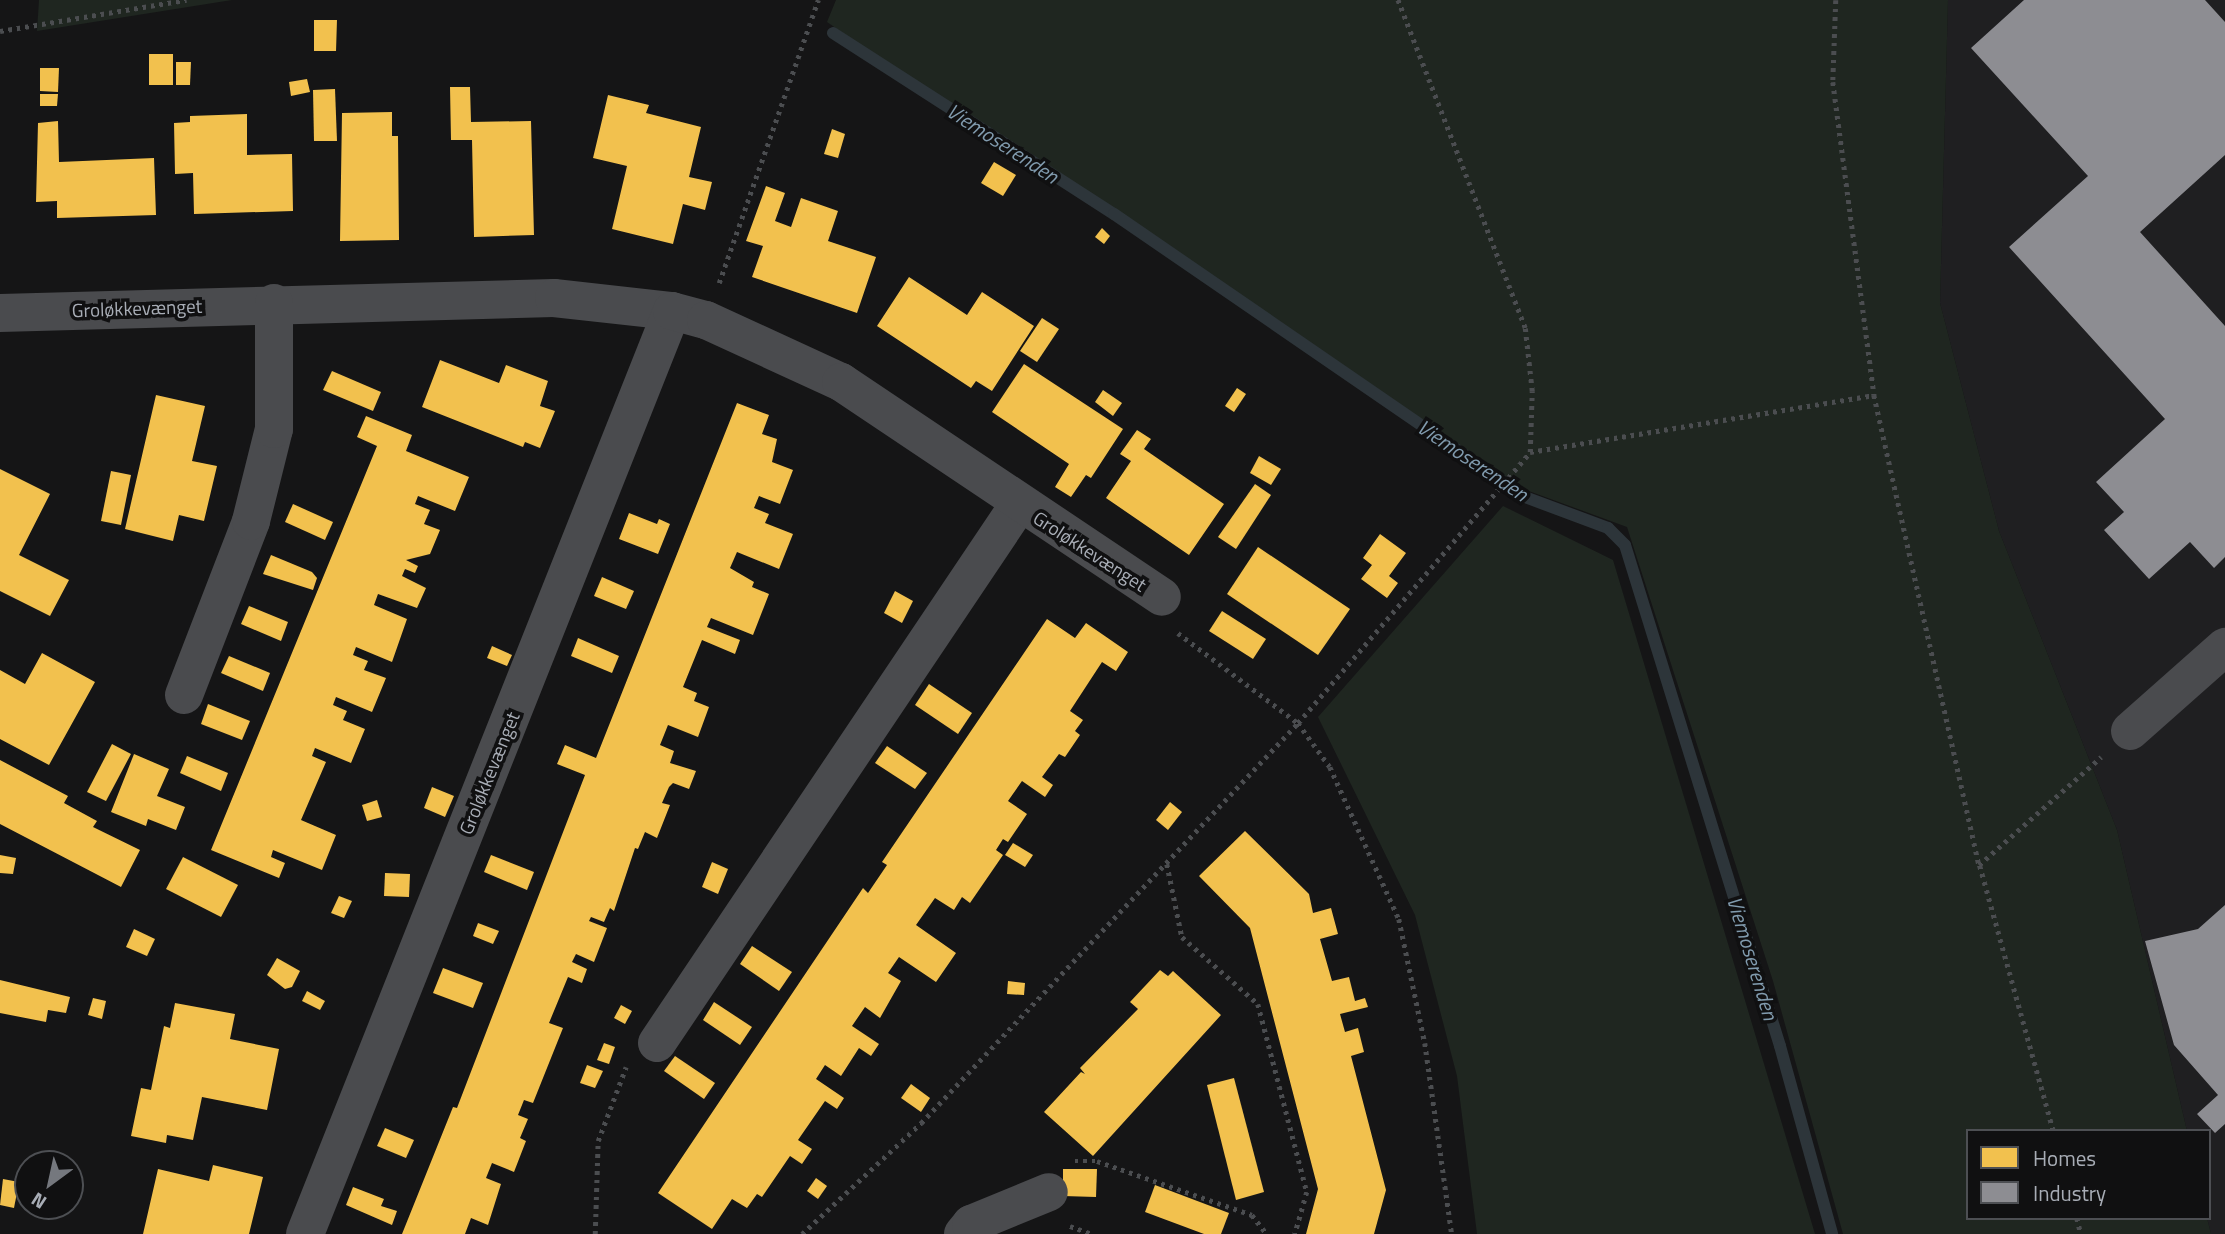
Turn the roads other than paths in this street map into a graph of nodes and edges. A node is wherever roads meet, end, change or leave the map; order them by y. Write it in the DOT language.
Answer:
graph roads {
  1 [pos="274,303"];
  2 [pos="0,313"];
  3 [pos="689,316"];
  4 [pos="1019,504"];
  5 [pos="1162,597"];
  6 [pos="2225,648"];
  7 [pos="184,695"];
  8 [pos="2130,731"];
  9 [pos="657,1043"];
  10 [pos="1049,1192"];
  11 [pos="305,1234"];
  12 [pos="963,1234"];
  1 -- 2 [label="street, Groløkkevænget"];
  1 -- 3 [label="street, Groløkkevænget"];
  1 -- 7 [label="street"];
  3 -- 4 [label="street, Groløkkevænget"];
  3 -- 11 [label="street, Groløkkevænget"];
  4 -- 5 [label="street, Groløkkevænget"];
  4 -- 9 [label="street, Groløkkevænget"];
  6 -- 8 [label="street"];
  10 -- 12 [label="street"];
}
